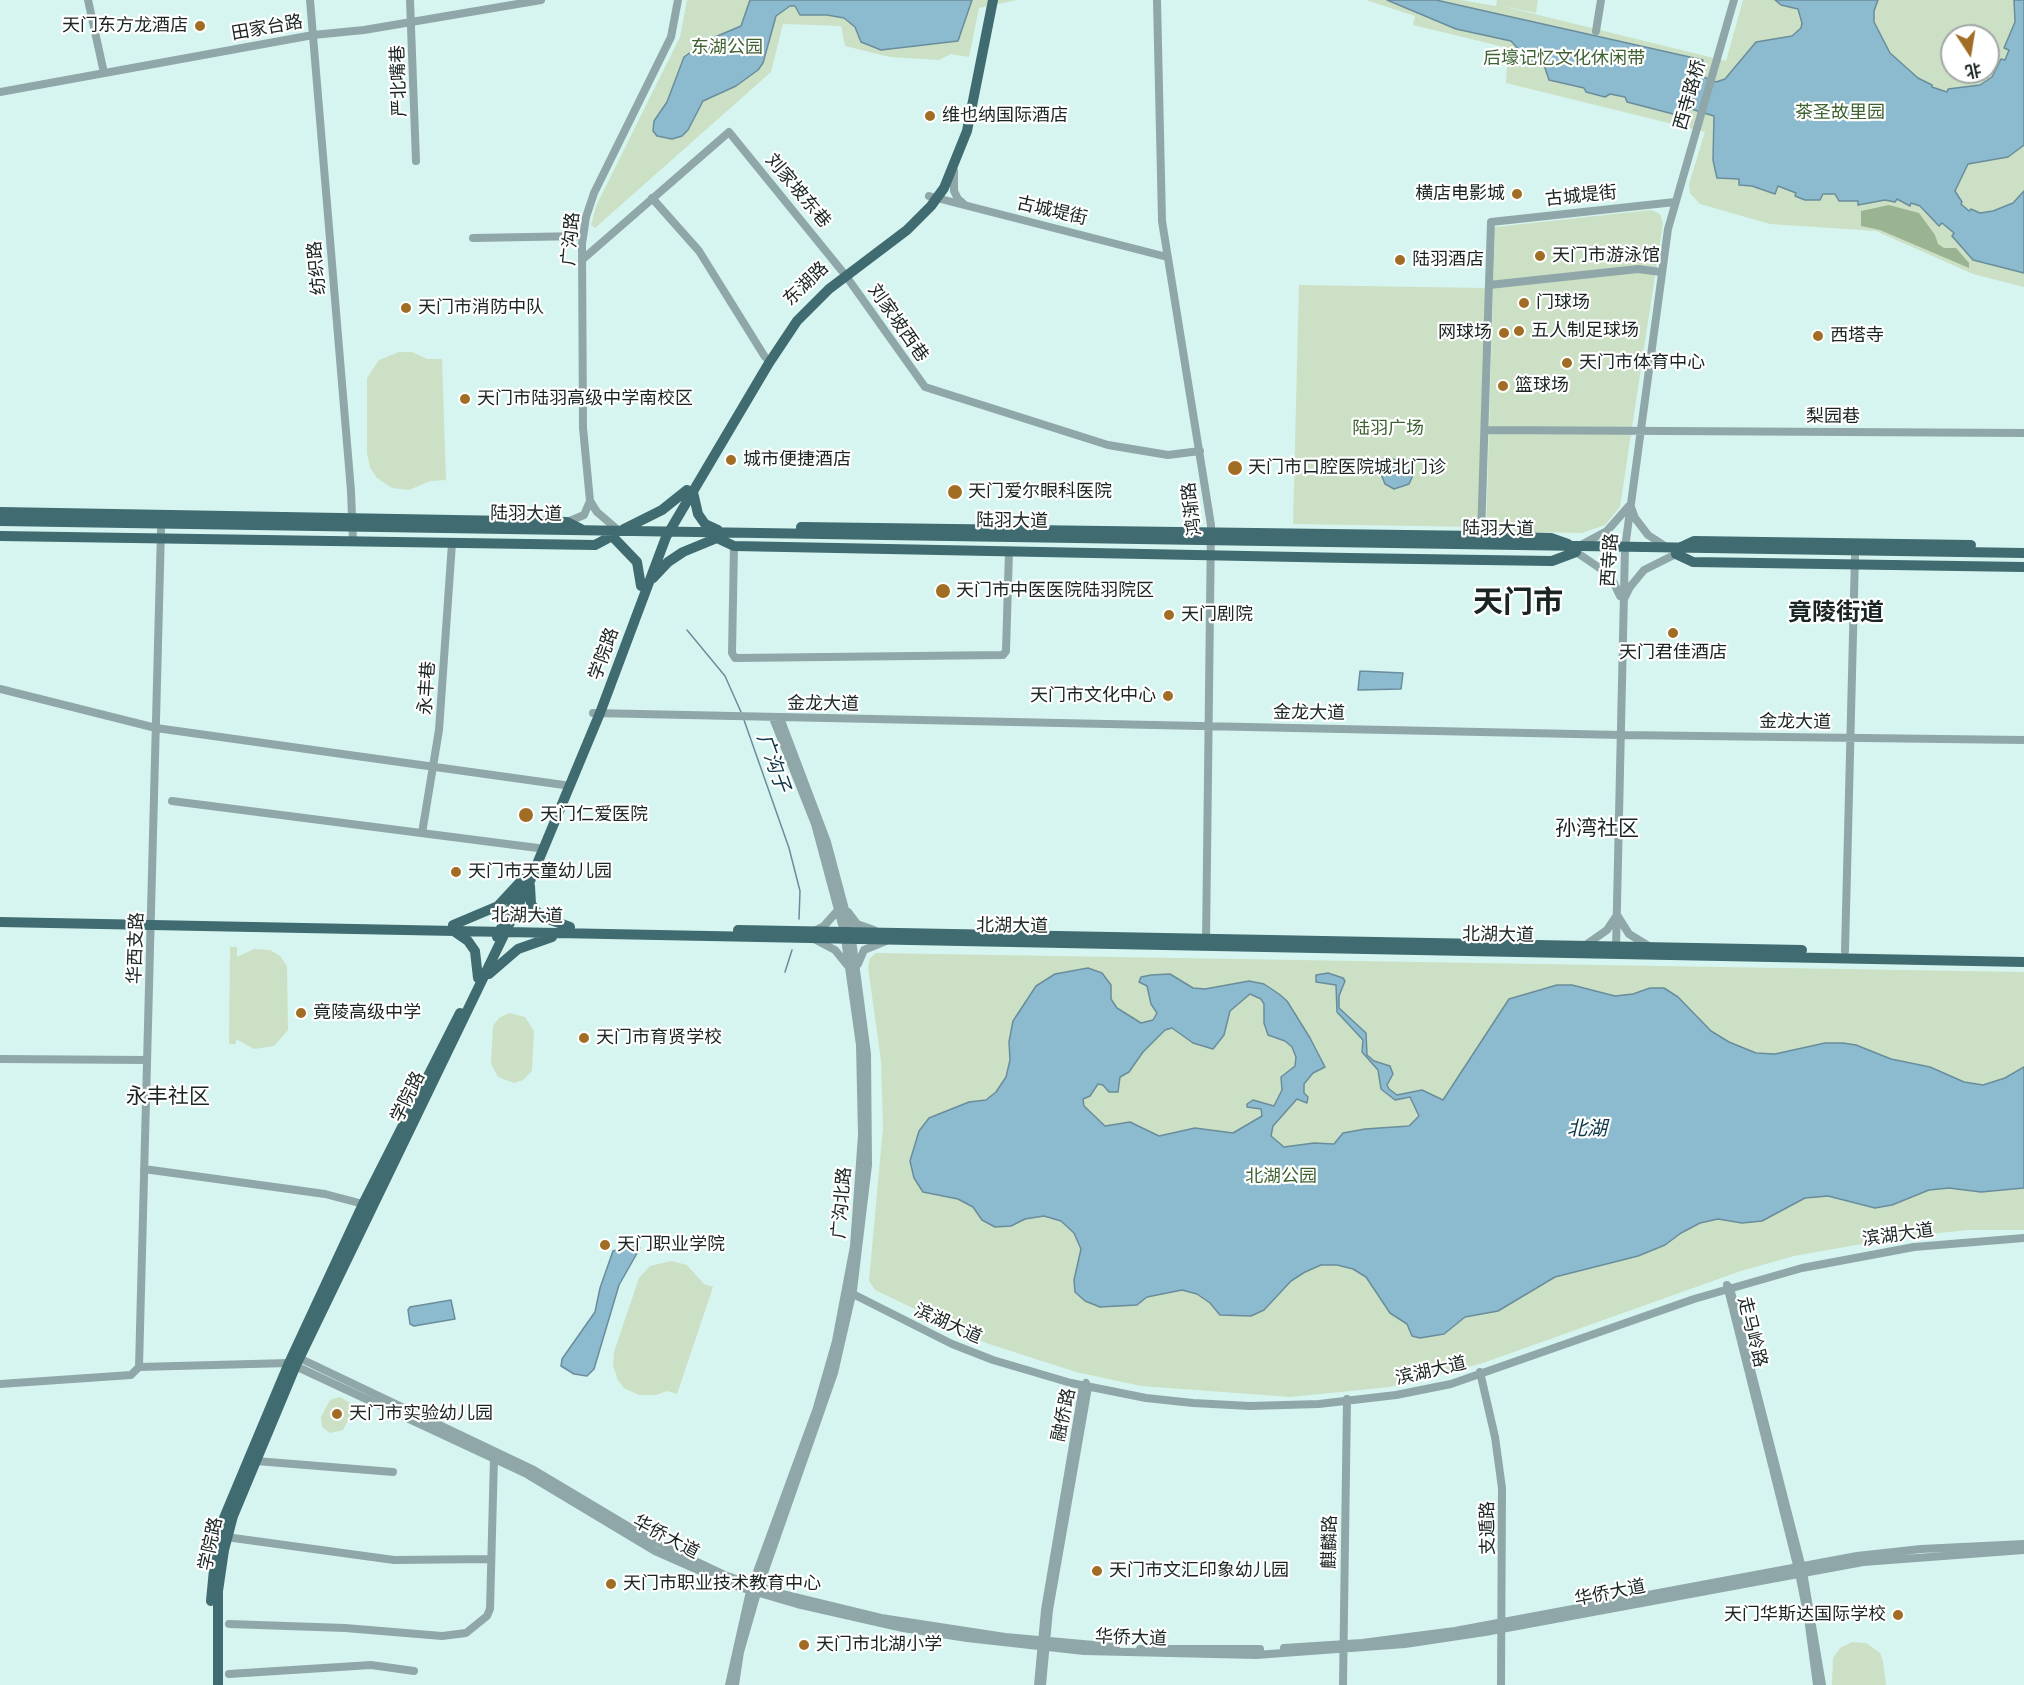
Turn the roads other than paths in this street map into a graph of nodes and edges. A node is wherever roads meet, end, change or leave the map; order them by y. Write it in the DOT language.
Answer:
graph roads {
  1 [pos="88,0"];
  2 [pos="310,0"];
  3 [pos="411,0"];
  4 [pos="541,0"];
  5 [pos="678,0"];
  6 [pos="986,0"];
  7 [pos="993,0"];
  8 [pos="1157,0"];
  9 [pos="1601,0"];
  10 [pos="1734,0"];
  11 [pos="412,22"];
  12 [pos="1596,31"];
  13 [pos="313,35"];
  14 [pos="977,67"];
  15 [pos="104,73"];
  16 [pos="0,92"];
  17 [pos="416,161"];
  18 [pos="954,166"];
  19 [pos="1684,173"];
  20 [pos="652,198"];
  21 [pos="933,198"];
  22 [pos="1675,202"];
  23 [pos="969,207"];
  24 [pos="583,236"];
  25 [pos="473,238"];
  26 [pos="1167,257"];
  27 [pos="583,259"];
  28 [pos="1660,272"];
  29 [pos="844,274"];
  30 [pos="1489,285"];
  31 [pos="765,357"];
  32 [pos="1485,430"];
  33 [pos="1641,430"];
  34 [pos="2024,433"];
  35 [pos="1200,451"];
  36 [pos="690,491"];
  37 [pos="590,501"];
  38 [pos="1630,505"];
  39 [pos="0,512"];
  40 [pos="0,521"];
  41 [pos="567,522"];
  42 [pos="0,527"];
  43 [pos="352,530"];
  44 [pos="584,531"];
  45 [pos="616,534"];
  46 [pos="665,534"];
  47 [pos="161,535"];
  48 [pos="722,535"];
  49 [pos="1396,535"];
  50 [pos="0,536"];
  51 [pos="1481,536"];
  52 [pos="452,543"];
  53 [pos="1211,543"];
  54 [pos="1412,544"];
  55 [pos="734,546"];
  56 [pos="2024,546"];
  57 [pos="1576,550"];
  58 [pos="1625,550"];
  59 [pos="1009,551"];
  60 [pos="1471,551"];
  61 [pos="1676,551"];
  62 [pos="2024,553"];
  63 [pos="2024,559"];
  64 [pos="1443,560"];
  65 [pos="1855,560"];
  66 [pos="2024,567"];
  67 [pos="643,587"];
  68 [pos="1623,603"];
  69 [pos="0,689"];
  70 [pos="596,713"];
  71 [pos="776,718"];
  72 [pos="1209,726"];
  73 [pos="156,728"];
  74 [pos="1621,735"];
  75 [pos="1850,738"];
  76 [pos="2024,740"];
  77 [pos="434,767"];
  78 [pos="564,785"];
  79 [pos="172,801"];
  80 [pos="422,833"];
  81 [pos="538,848"];
  82 [pos="527,880"];
  83 [pos="842,909"];
  84 [pos="1617,915"];
  85 [pos="0,917"];
  86 [pos="0,922"];
  87 [pos="152,922"];
  88 [pos="452,928"];
  89 [pos="504,929"];
  90 [pos="569,931"];
  91 [pos="812,935"];
  92 [pos="848,936"];
  93 [pos="888,937"];
  94 [pos="1206,943"];
  95 [pos="1580,946"];
  96 [pos="1654,947"];
  97 [pos="1616,950"];
  98 [pos="1845,951"];
  99 [pos="2024,955"];
  100 [pos="2024,962"];
  101 [pos="854,972"];
  102 [pos="481,978"];
  103 [pos="0,1059"];
  104 [pos="147,1060"];
  105 [pos="144,1169"];
  106 [pos="363,1204"];
  107 [pos="2024,1236"];
  108 [pos="1728,1287"];
  109 [pos="850,1291"];
  110 [pos="294,1360"];
  111 [pos="139,1367"];
  112 [pos="1480,1374"];
  113 [pos="0,1384"];
  114 [pos="1086,1385"];
  115 [pos="1347,1400"];
  116 [pos="494,1458"];
  117 [pos="256,1461"];
  118 [pos="393,1472"];
  119 [pos="226,1538"];
  120 [pos="2024,1544"];
  121 [pos="2024,1550"];
  122 [pos="491,1559"];
  123 [pos="1800,1569"];
  124 [pos="755,1589"];
  125 [pos="229,1624"];
  126 [pos="1503,1625"];
  127 [pos="1043,1644"];
  128 [pos="1343,1647"];
  129 [pos="414,1671"];
  130 [pos="229,1674"];
  131 [pos="212,1685"];
  132 [pos="218,1685"];
  133 [pos="729,1685"];
  134 [pos="735,1685"];
  135 [pos="1040,1685"];
  136 [pos="1343,1685"];
  137 [pos="1502,1685"];
  138 [pos="1817,1685"];
  139 [pos="1822,1685"];
  1 -- 15 [label="street"];
  2 -- 13 [label="street, 纺织路"];
  3 -- 11 [label="street, 严北嘴巷"];
  4 -- 11 [label="street, 田家台路"];
  5 -- 24 [label="street, 广沟路"];
  6 -- 14 [label="main road"];
  7 -- 14 [label="main road"];
  8 -- 26 [label="street, 鸿渐路"];
  9 -- 12 [label="street"];
  10 -- 19 [label="street, 西寺路桥"];
  11 -- 13 [label="street, 田家台路"];
  11 -- 17 [label="street, 严北嘴巷"];
  13 -- 15 [label="street, 田家台路"];
  13 -- 43 [label="street, 纺织路"];
  14 -- 18 [label="main road, 东湖路"];
  14 -- 21 [label="main road, 东湖路"];
  15 -- 16 [label="street, 田家台路"];
  18 -- 21 [label="main road, 东湖路"];
  18 -- 23 [label="street"];
  19 -- 22 [label="street, 西寺路"];
  20 -- 27 [label="street"];
  20 -- 29 [label="street, 刘家坡东巷"];
  20 -- 31 [label="street"];
  21 -- 23 [label="street, 古城堤街"];
  21 -- 29 [label="main road, 东湖路"];
  22 -- 28 [label="street, 西寺路"];
  22 -- 30 [label="street, 古城堤街"];
  23 -- 26 [label="street, 古城堤街"];
  24 -- 25 [label="street"];
  24 -- 27 [label="street, 广沟路"];
  26 -- 35 [label="street, 鸿渐路"];
  27 -- 37 [label="street, 广沟路"];
  28 -- 30 [label="street"];
  28 -- 33 [label="street, 西寺路"];
  29 -- 31 [label="main road, 东湖路"];
  29 -- 35 [label="street, 刘家坡西巷"];
  29 -- 36 [label="main road, 东湖路"];
  30 -- 32 [label="street"];
  31 -- 36 [label="main road, 东湖路"];
  32 -- 33 [label="street, 梨园巷"];
  32 -- 51 [label="street"];
  33 -- 34 [label="street, 梨园巷"];
  33 -- 38 [label="street, 西寺路"];
  35 -- 53 [label="street, 鸿渐路"];
  36 -- 45 [label="main road"];
  36 -- 46 [label="main road, 东湖路"];
  36 -- 48 [label="main road"];
  37 -- 41 [label="street"];
  37 -- 45 [label="street"];
  38 -- 57 [label="street"];
  38 -- 58 [label="street, 西寺路"];
  38 -- 61 [label="street"];
  39 -- 43 [label="main road"];
  40 -- 43 [label="main road, 陆羽大道"];
  41 -- 43 [label="main road"];
  41 -- 44 [label="main road"];
  42 -- 47 [label="main road"];
  43 -- 44 [label="main road, 陆羽大道"];
  43 -- 45 [label="main road, 陆羽大道"];
  43 -- 47 [label="main road"];
  43 -- 52 [label="main road"];
  44 -- 45 [label="main road, 陆羽大道"];
  45 -- 46 [label="main road, 陆羽大道"];
  45 -- 52 [label="main road"];
  45 -- 67 [label="main road"];
  46 -- 48 [label="main road, 陆羽大道"];
  46 -- 67 [label="main road, 学院路"];
  47 -- 50 [label="main road"];
  47 -- 73 [label="street, 华西支路"];
  48 -- 53 [label="main road"];
  48 -- 55 [label="main road"];
  48 -- 67 [label="main road"];
  49 -- 51 [label="main road"];
  49 -- 53 [label="main road"];
  49 -- 54 [label="main road"];
  51 -- 57 [label="main road"];
  52 -- 77 [label="street, 永丰巷"];
  53 -- 54 [label="main road, 陆羽大道"];
  53 -- 59 [label="main road"];
  53 -- 60 [label="main road, 陆羽大道"];
  53 -- 64 [label="main road"];
  53 -- 72 [label="street, 鸿渐路"];
  54 -- 57 [label="main road, 陆羽大道"];
  55 -- 59 [label="main road"];
  55 -- 59 [label="street"];
  56 -- 61 [label="main road"];
  57 -- 58 [label="main road, 陆羽大道"];
  57 -- 60 [label="main road, 陆羽大道"];
  57 -- 64 [label="main road"];
  57 -- 68 [label="street"];
  58 -- 61 [label="main road, 陆羽大道"];
  58 -- 68 [label="street, 西寺路"];
  60 -- 64 [label="main road"];
  61 -- 62 [label="main road, 陆羽大道"];
  61 -- 65 [label="main road, 陆羽大道"];
  61 -- 68 [label="street"];
  63 -- 65 [label="main road, 陆羽大道"];
  65 -- 66 [label="main road"];
  65 -- 75 [label="street"];
  67 -- 70 [label="main road, 学院路"];
  68 -- 74 [label="street, 西寺路"];
  69 -- 73 [label="street"];
  70 -- 71 [label="street, 金龙大道"];
  70 -- 78 [label="main road, 学院路"];
  70 -- 82 [label="main road, 学院路"];
  71 -- 72 [label="street, 金龙大道"];
  71 -- 83 [label="street, 广沟北路"];
  72 -- 74 [label="street, 金龙大道"];
  72 -- 94 [label="street, 鸿渐路"];
  73 -- 77 [label="street"];
  73 -- 87 [label="street, 华西支路"];
  74 -- 75 [label="street, 金龙大道"];
  74 -- 84 [label="street, 西寺路"];
  75 -- 76 [label="street, 金龙大道"];
  75 -- 98 [label="street"];
  77 -- 78 [label="street"];
  77 -- 80 [label="street, 永丰巷"];
  78 -- 81 [label="main road, 学院路"];
  79 -- 80 [label="street"];
  80 -- 81 [label="street"];
  81 -- 82 [label="main road, 学院路"];
  82 -- 88 [label="main road"];
  82 -- 89 [label="main road, 学院路"];
  82 -- 90 [label="main road"];
  83 -- 91 [label="street"];
  83 -- 92 [label="street, 广沟北路"];
  83 -- 93 [label="street"];
  84 -- 95 [label="street"];
  84 -- 96 [label="street"];
  84 -- 97 [label="street, 西寺路"];
  85 -- 87 [label="main road, 北湖大道"];
  86 -- 87 [label="main road, 北湖大道"];
  87 -- 88 [label="main road, 北湖大道"];
  87 -- 104 [label="street, 华西支路"];
  88 -- 89 [label="main road, 北湖大道"];
  88 -- 102 [label="main road"];
  89 -- 90 [label="main road, 北湖大道"];
  89 -- 102 [label="main road, 学院路"];
  90 -- 91 [label="main road, 北湖大道"];
  90 -- 102 [label="main road"];
  91 -- 92 [label="main road, 北湖大道"];
  91 -- 101 [label="street"];
  92 -- 93 [label="main road, 北湖大道"];
  92 -- 101 [label="street, 广沟北路"];
  93 -- 94 [label="main road, 北湖大道"];
  93 -- 101 [label="street"];
  94 -- 95 [label="main road, 北湖大道"];
  94 -- 97 [label="main road, 北湖大道"];
  95 -- 97 [label="main road, 北湖大道"];
  96 -- 97 [label="main road, 北湖大道"];
  96 -- 98 [label="main road, 北湖大道"];
  97 -- 100 [label="main road, 北湖大道"];
  98 -- 99 [label="main road, 北湖大道"];
  101 -- 109 [label="street, 广沟北路"];
  102 -- 106 [label="main road, 学院路"];
  102 -- 110 [label="main road, 学院路"];
  103 -- 104 [label="street"];
  104 -- 105 [label="street, 华西支路"];
  105 -- 106 [label="street"];
  105 -- 111 [label="street, 华西支路"];
  106 -- 110 [label="main road, 学院路"];
  107 -- 108 [label="street, 滨湖大道"];
  108 -- 112 [label="street, 滨湖大道"];
  108 -- 123 [label="street, 走马岭路"];
  109 -- 114 [label="street, 滨湖大道"];
  109 -- 124 [label="street, 广沟北路"];
  110 -- 111 [label="street"];
  110 -- 116 [label="street, 华侨大道"];
  110 -- 117 [label="main road, 学院路"];
  110 -- 124 [label="street, 华侨大道"];
  110 -- 131 [label="main road, 学院路"];
  111 -- 113 [label="street"];
  112 -- 115 [label="street, 滨湖大道"];
  112 -- 126 [label="street, 支遁路"];
  114 -- 115 [label="street, 滨湖大道"];
  114 -- 127 [label="street, 融侨路"];
  115 -- 128 [label="street, 麒麟路"];
  116 -- 122 [label="street"];
  116 -- 124 [label="street, 华侨大道"];
  117 -- 118 [label="street"];
  117 -- 119 [label="main road, 学院路"];
  119 -- 122 [label="street"];
  119 -- 132 [label="main road, 学院路"];
  120 -- 123 [label="street, 华侨大道"];
  121 -- 123 [label="street, 华侨大道"];
  122 -- 125 [label="street"];
  123 -- 126 [label="street, 华侨大道"];
  123 -- 138 [label="street, 走马岭路"];
  123 -- 139 [label="street, 走马岭路"];
  124 -- 127 [label="street, 华侨大道"];
  124 -- 133 [label="street, 广沟北路"];
  124 -- 134 [label="street, 广沟北路"];
  126 -- 128 [label="street, 华侨大道"];
  126 -- 137 [label="street, 支遁路"];
  127 -- 128 [label="street, 华侨大道"];
  127 -- 135 [label="street, 融侨路"];
  128 -- 136 [label="street, 麒麟路"];
  129 -- 130 [label="street"];
}
